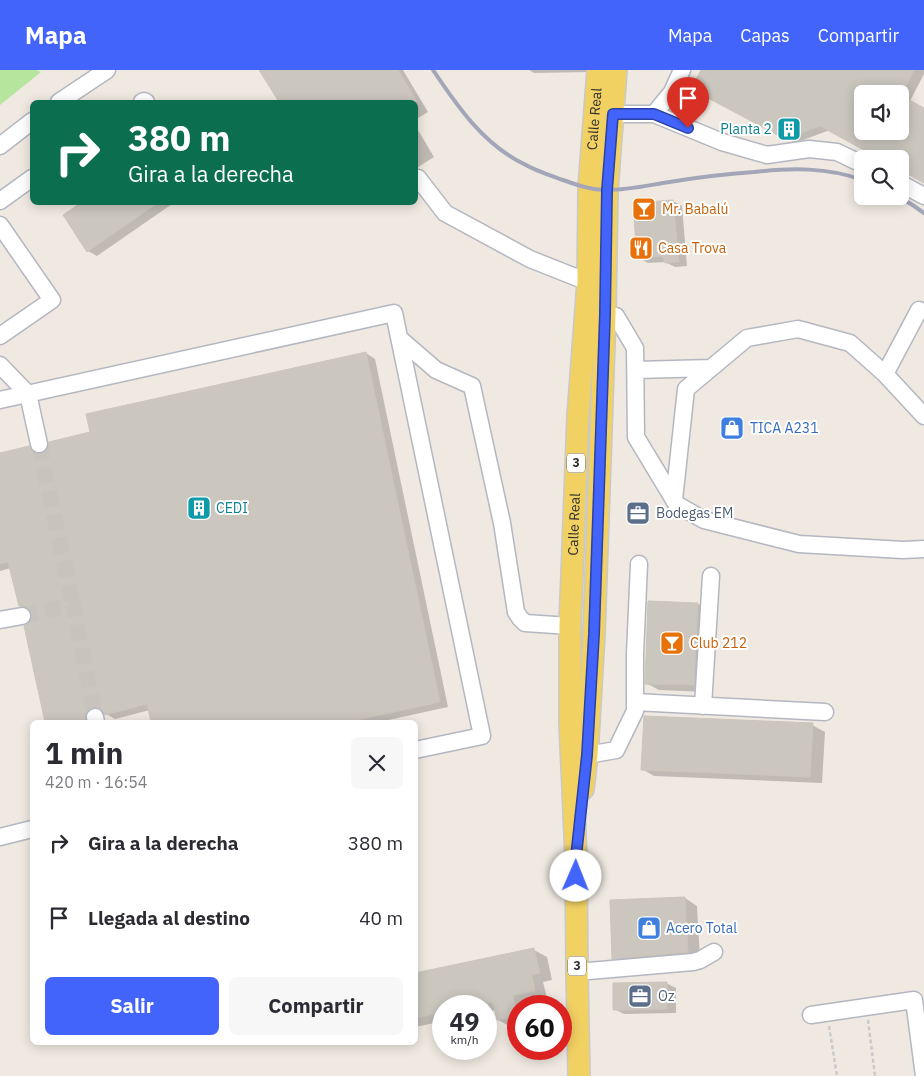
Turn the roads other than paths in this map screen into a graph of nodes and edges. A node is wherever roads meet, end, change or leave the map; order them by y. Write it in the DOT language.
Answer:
graph roads {
  1 [pos="107,70"];
  2 [pos="598,70"];
  3 [pos="616,70"];
  4 [pos="682,70"];
  5 [pos="62,100"];
  6 [pos="613,114"];
  7 [pos="654,114"];
  8 [pos="30,123"];
  9 [pos="0,146"];
  10 [pos="854,160"];
  11 [pos="418,178"];
  12 [pos="30,179"];
  13 [pos="909,187"];
  14 [pos="924,196"];
  15 [pos="0,201"];
  16 [pos="0,225"];
  17 [pos="588,282"];
  18 [pos="919,310"];
  19 [pos="605,314"];
  20 [pos="0,336"];
  21 [pos="399,338"];
  22 [pos="0,365"];
  23 [pos="711,368"];
  24 [pos="636,370"];
  25 [pos="885,374"];
  26 [pos="28,394"];
  27 [pos="0,400"];
  28 [pos="924,416"];
  29 [pos="39,444"];
  30 [pos="674,500"];
  31 [pos="924,549"];
  32 [pos="639,564"];
  33 [pos="712,576"];
  34 [pos="596,577"];
  35 [pos="22,616"];
  36 [pos="0,620"];
  37 [pos="570,626"];
  38 [pos="591,688"];
  39 [pos="635,702"];
  40 [pos="703,706"];
  41 [pos="825,712"];
  42 [pos="418,749"];
  43 [pos="587,755"];
  44 [pos="30,830"];
  45 [pos="0,837"];
  46 [pos="576,857"];
  47 [pos="714,952"];
  48 [pos="577,972"];
  49 [pos="819,1014"];
  50 [pos="580,1076"];
  51 [pos="924,1076"];
  1 -- 5 [label="street"];
  2 -- 17 [label="main road, Calle Real / 3"];
  3 -- 6 [label="main road, Calle Real / 3"];
  4 -- 7 [label="street"];
  6 -- 7 [label="street"];
  6 -- 19 [label="main road, Calle Real / 3"];
  7 -- 10 [label="street"];
  8 -- 9 [label="street"];
  11 -- 17 [label="street"];
  12 -- 15 [label="street"];
  13 -- 14 [label="street"];
  16 -- 20 [label="street"];
  17 -- 37 [label="main road, Calle Real / 3"];
  18 -- 25 [label="street"];
  19 -- 24 [label="street"];
  19 -- 34 [label="main road, Calle Real / 3"];
  21 -- 26 [label="street"];
  21 -- 37 [label="street"];
  21 -- 42 [label="street"];
  22 -- 26 [label="street"];
  23 -- 24 [label="street"];
  23 -- 25 [label="street"];
  23 -- 30 [label="street"];
  24 -- 30 [label="street"];
  25 -- 28 [label="street"];
  26 -- 27 [label="street"];
  26 -- 29 [label="street"];
  30 -- 31 [label="street"];
  32 -- 39 [label="street"];
  33 -- 40 [label="street"];
  34 -- 37 [label="main road"];
  34 -- 38 [label="main road, Calle Real / 3"];
  35 -- 36 [label="street"];
  37 -- 38 [label="main road"];
  37 -- 46 [label="main road, Calle Real / 3"];
  38 -- 43 [label="main road, Calle Real / 3"];
  39 -- 40 [label="street"];
  39 -- 43 [label="street"];
  40 -- 41 [label="street"];
  43 -- 46 [label="main road, Calle Real / 3"];
  44 -- 45 [label="street"];
  46 -- 48 [label="main road, Calle Real / 3"];
  47 -- 48 [label="street"];
  48 -- 50 [label="main road, Calle Real / 3"];
  49 -- 51 [label="street"];
}
